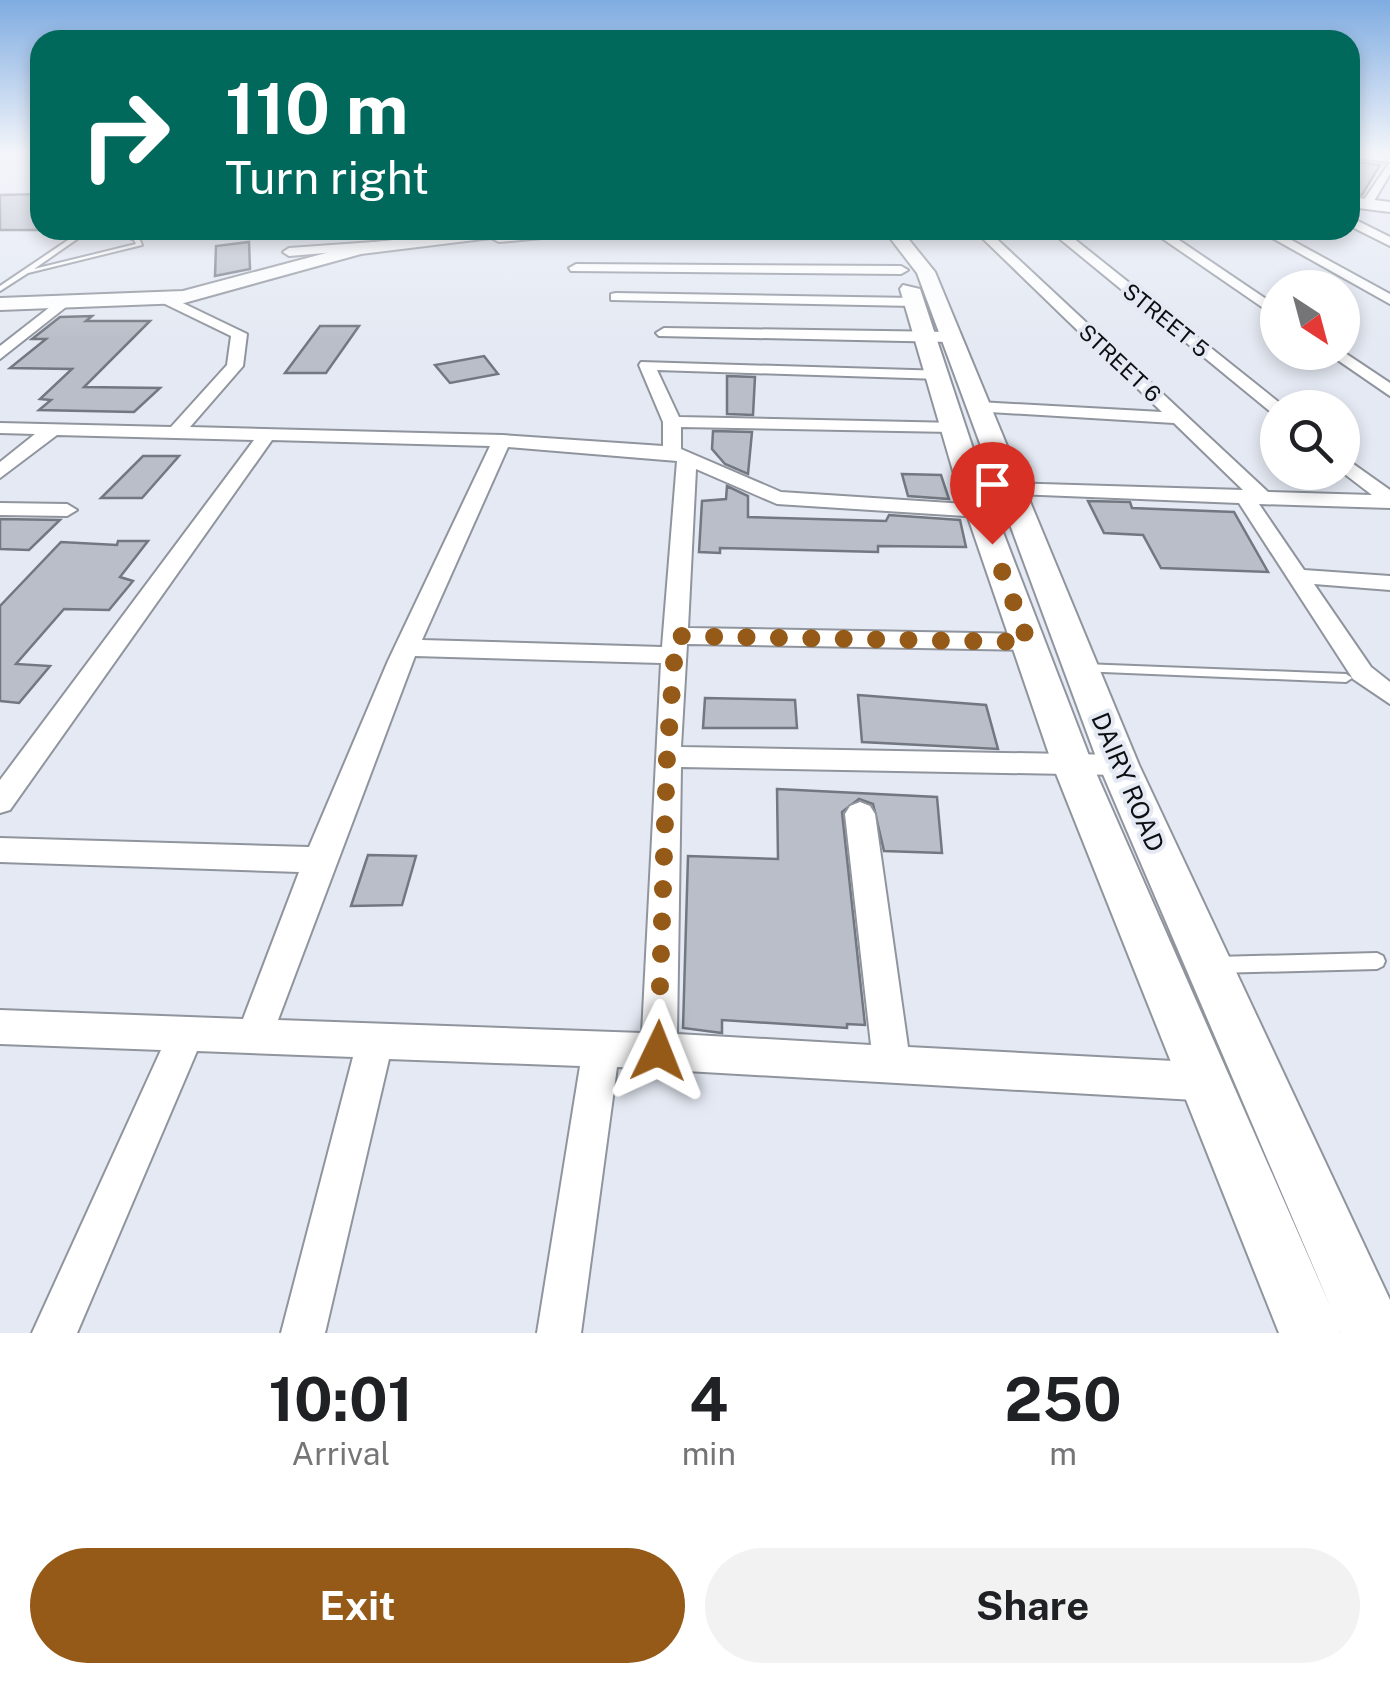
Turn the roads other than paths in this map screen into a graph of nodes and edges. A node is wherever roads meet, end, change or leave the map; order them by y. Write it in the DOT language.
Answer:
graph roads {
  1 [pos="1360,226"];
  2 [pos="73,240"];
  3 [pos="137,240"];
  4 [pos="290,240"];
  5 [pos="415,240"];
  6 [pos="481,240"];
  7 [pos="878,240"];
  8 [pos="900,240"];
  9 [pos="991,240"];
  10 [pos="1067,240"];
  11 [pos="1171,240"];
  12 [pos="1282,240"];
  13 [pos="1387,240"];
  14 [pos="821,252"];
  15 [pos="765,253"];
  16 [pos="291,262"];
  17 [pos="576,268"];
  18 [pos="765,270"];
  19 [pos="824,271"];
  20 [pos="30,272"];
  21 [pos="0,289"];
  22 [pos="616,297"];
  23 [pos="166,299"];
  24 [pos="1390,300"];
  25 [pos="1260,302"];
  26 [pos="0,304"];
  27 [pos="64,304"];
  28 [pos="926,324"];
  29 [pos="664,333"];
  30 [pos="0,354"];
  31 [pos="1360,370"];
  32 [pos="1390,391"];
  33 [pos="1260,395"];
  34 [pos="966,417"];
  35 [pos="1178,418"];
  36 [pos="672,422"];
  37 [pos="0,428"];
  38 [pos="53,428"];
  39 [pos="177,431"];
  40 [pos="268,433"];
  41 [pos="502,441"];
  42 [pos="679,454"];
  43 [pos="0,472"];
  44 [pos="1360,477"];
  45 [pos="987,496"];
  46 [pos="1252,496"];
  47 [pos="1390,501"];
  48 [pos="0,510"];
  49 [pos="67,510"];
  50 [pos="1300,576"];
  51 [pos="1390,583"];
  52 [pos="1028,642"];
  53 [pos="676,645"];
  54 [pos="409,648"];
  55 [pos="1081,668"];
  56 [pos="1346,678"];
  57 [pos="1390,695"];
  58 [pos="667,756"];
  59 [pos="1119,765"];
  60 [pos="1072,766"];
  61 [pos="0,802"];
  62 [pos="860,814"];
  63 [pos="0,850"];
  64 [pos="317,860"];
  65 [pos="1377,960"];
  66 [pos="1209,966"];
  67 [pos="0,1027"];
  68 [pos="186,1034"];
  69 [pos="254,1036"];
  70 [pos="375,1040"];
  71 [pos="600,1048"];
  72 [pos="658,1051"];
  73 [pos="892,1064"];
  74 [pos="1202,1082"];
  75 [pos="1262,1084"];
  76 [pos="54,1333"];
  77 [pos="303,1333"];
  78 [pos="559,1333"];
  79 [pos="1310,1333"];
  80 [pos="1372,1333"];
  1 -- 13 [label="street"];
  2 -- 20 [label="lane"];
  3 -- 20 [label="lane"];
  4 -- 16 [label="street"];
  5 -- 16 [label="main road"];
  6 -- 16 [label="main road"];
  7 -- 28 [label="main road, DAIRY ROAD"];
  8 -- 28 [label="main road, DAIRY ROAD"];
  9 -- 35 [label="street, STREET 6"];
  10 -- 33 [label="street, STREET 5"];
  11 -- 25 [label="street"];
  12 -- 24 [label="street"];
  14 -- 19 [label="street"];
  15 -- 18 [label="street"];
  16 -- 23 [label="main road"];
  17 -- 18 [label="street"];
  18 -- 19 [label="street"];
  19 -- 28 [label="street"];
  20 -- 21 [label="lane"];
  22 -- 28 [label="street"];
  23 -- 27 [label="main road"];
  23 -- 39 [label="street"];
  26 -- 27 [label="main road"];
  27 -- 30 [label="street"];
  28 -- 29 [label="street"];
  28 -- 34 [label="main road, DAIRY ROAD"];
  28 -- 36 [label="street"];
  31 -- 32 [label="street"];
  34 -- 35 [label="street"];
  34 -- 36 [label="street"];
  34 -- 45 [label="main road, DAIRY ROAD"];
  35 -- 46 [label="street, STREET 6"];
  36 -- 42 [label="street"];
  37 -- 38 [label="street"];
  38 -- 39 [label="street"];
  38 -- 43 [label="street"];
  39 -- 40 [label="street"];
  40 -- 41 [label="street"];
  40 -- 61 [label="street"];
  41 -- 42 [label="street"];
  41 -- 54 [label="street"];
  42 -- 45 [label="street"];
  42 -- 53 [label="street"];
  44 -- 47 [label="street"];
  45 -- 46 [label="street"];
  45 -- 52 [label="main road, DAIRY ROAD"];
  45 -- 55 [label="main road, DAIRY ROAD"];
  46 -- 47 [label="street"];
  46 -- 50 [label="street, STREET 6"];
  48 -- 49 [label="street"];
  50 -- 51 [label="street"];
  50 -- 57 [label="street, STREET 6"];
  52 -- 53 [label="street"];
  52 -- 60 [label="main road, DAIRY ROAD"];
  53 -- 54 [label="street"];
  53 -- 58 [label="street"];
  54 -- 64 [label="street"];
  55 -- 56 [label="lane"];
  55 -- 59 [label="main road, DAIRY ROAD"];
  58 -- 60 [label="street"];
  58 -- 72 [label="street"];
  59 -- 60 [label="street"];
  59 -- 66 [label="main road, DAIRY ROAD"];
  60 -- 74 [label="main road, DAIRY ROAD"];
  62 -- 73 [label="street"];
  63 -- 64 [label="street"];
  64 -- 69 [label="street"];
  65 -- 66 [label="lane"];
  66 -- 75 [label="main road, DAIRY ROAD"];
  67 -- 68 [label="street"];
  68 -- 69 [label="street"];
  68 -- 76 [label="street"];
  69 -- 70 [label="street"];
  70 -- 71 [label="street"];
  70 -- 77 [label="street"];
  71 -- 72 [label="street"];
  71 -- 78 [label="street"];
  72 -- 73 [label="street"];
  73 -- 74 [label="street"];
  74 -- 75 [label="street"];
  74 -- 79 [label="main road, DAIRY ROAD"];
  75 -- 80 [label="main road, DAIRY ROAD"];
}
